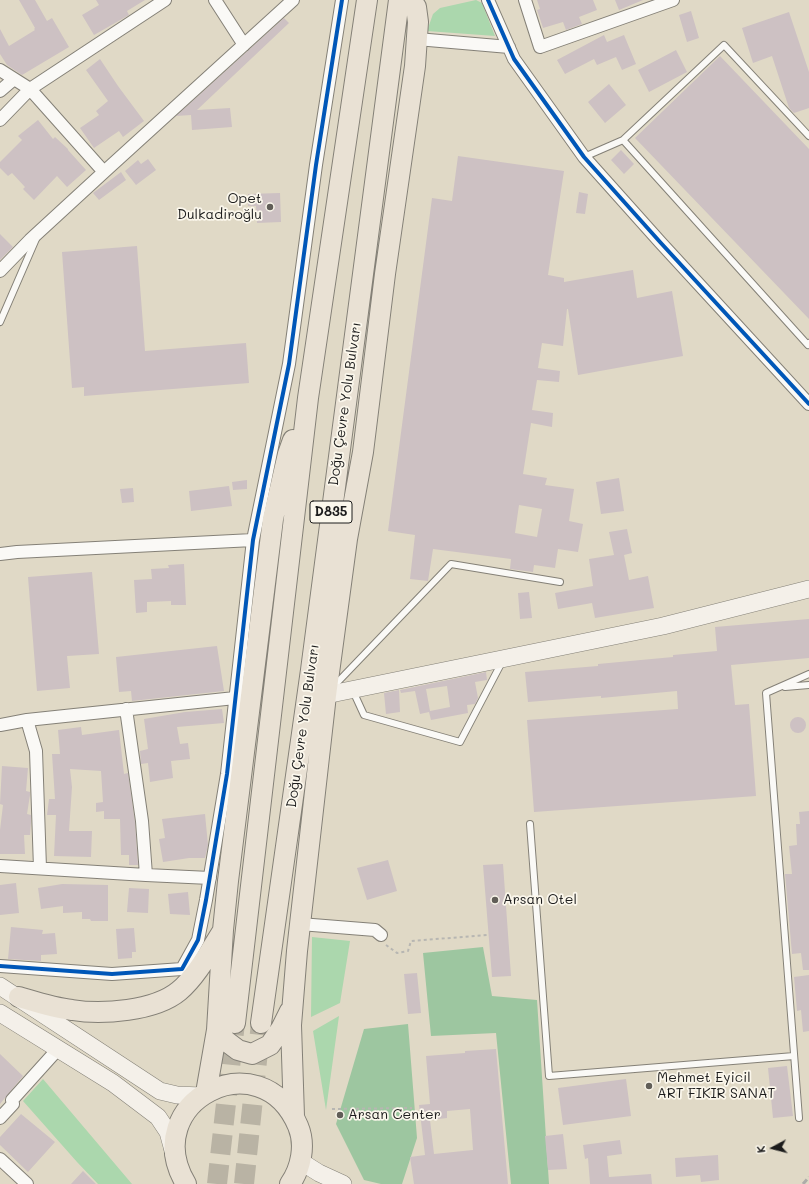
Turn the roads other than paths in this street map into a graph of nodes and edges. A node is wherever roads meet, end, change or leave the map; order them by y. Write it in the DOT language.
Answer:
graph roads {
  1 [pos="165,0"];
  2 [pos="215,0"];
  3 [pos="293,0"];
  4 [pos="342,0"];
  5 [pos="367,0"];
  6 [pos="399,0"];
  7 [pos="411,0"];
  8 [pos="424,0"];
  9 [pos="488,0"];
  10 [pos="525,0"];
  11 [pos="673,0"];
  12 [pos="418,31"];
  13 [pos="244,45"];
  14 [pos="509,47"];
  15 [pos="0,70"];
  16 [pos="14,79"];
  17 [pos="30,89"];
  18 [pos="0,91"];
  19 [pos="0,120"];
  20 [pos="809,136"];
  21 [pos="623,140"];
  22 [pos="584,157"];
  23 [pos="104,172"];
  24 [pos="39,232"];
  25 [pos="0,271"];
  26 [pos="0,322"];
  27 [pos="809,343"];
  28 [pos="289,364"];
  29 [pos="308,398"];
  30 [pos="809,404"];
  31 [pos="273,520"];
  32 [pos="253,540"];
  33 [pos="0,554"];
  34 [pos="560,582"];
  35 [pos="809,589"];
  36 [pos="503,659"];
  37 [pos="809,674"];
  38 [pos="809,685"];
  39 [pos="780,687"];
  40 [pos="352,690"];
  41 [pos="326,695"];
  42 [pos="235,698"];
  43 [pos="126,709"];
  44 [pos="27,720"];
  45 [pos="0,725"];
  46 [pos="530,824"];
  47 [pos="0,866"];
  48 [pos="40,868"];
  49 [pos="146,876"];
  50 [pos="210,878"];
  51 [pos="300,924"];
  52 [pos="223,930"];
  53 [pos="382,939"];
  54 [pos="0,966"];
  55 [pos="0,986"];
  56 [pos="19,997"];
  57 [pos="291,1009"];
  58 [pos="0,1013"];
  59 [pos="235,1023"];
  60 [pos="261,1023"];
  61 [pos="217,1030"];
  62 [pos="58,1049"];
  63 [pos="794,1056"];
  64 [pos="203,1094"];
  65 [pos="294,1116"];
  66 [pos="0,1118"];
  67 [pos="800,1118"];
  68 [pos="0,1159"];
  69 [pos="300,1161"];
  70 [pos="176,1162"];
  71 [pos="27,1184"];
  72 [pos="186,1184"];
  73 [pos="290,1184"];
  74 [pos="343,1184"];
  1 -- 17 [label="street"];
  2 -- 13 [label="street"];
  3 -- 13 [label="street"];
  4 -- 28 [label="street"];
  5 -- 29 [label="highway, D835"];
  6 -- 60 [label="highway, Doğu Çevre Yolu Bulvarı / D835"];
  7 -- 12 [label="highway"];
  8 -- 12 [label="street"];
  9 -- 14 [label="street"];
  10 -- 11 [label="street"];
  12 -- 14 [label="street"];
  12 -- 41 [label="highway"];
  13 -- 23 [label="street"];
  14 -- 22 [label="street"];
  15 -- 16 [label="street"];
  16 -- 17 [label="street"];
  16 -- 18 [label="street"];
  17 -- 19 [label="street"];
  17 -- 23 [label="street"];
  20 -- 21 [label="lane"];
  21 -- 22 [label="lane"];
  21 -- 27 [label="lane"];
  22 -- 30 [label="street"];
  23 -- 24 [label="street"];
  24 -- 25 [label="street"];
  24 -- 26 [label="lane"];
  28 -- 31 [label="street"];
  28 -- 32 [label="street"];
  29 -- 31 [label="highway"];
  29 -- 59 [label="highway, D835"];
  31 -- 52 [label="highway"];
  32 -- 33 [label="street"];
  32 -- 42 [label="street"];
  34 -- 41 [label="lane"];
  35 -- 36 [label="main road"];
  36 -- 40 [label="main road"];
  36 -- 40 [label="lane"];
  37 -- 39 [label="lane"];
  38 -- 39 [label="lane"];
  39 -- 63 [label="lane"];
  40 -- 41 [label="main road"];
  41 -- 51 [label="highway"];
  42 -- 43 [label="street"];
  42 -- 50 [label="street"];
  43 -- 44 [label="street"];
  43 -- 49 [label="street"];
  44 -- 45 [label="street"];
  44 -- 48 [label="street"];
  46 -- 63 [label="lane"];
  47 -- 48 [label="street"];
  48 -- 49 [label="street"];
  49 -- 50 [label="street"];
  50 -- 54 [label="street"];
  51 -- 53 [label="street"];
  51 -- 57 [label="highway"];
  52 -- 56 [label="highway"];
  52 -- 61 [label="highway"];
  55 -- 56 [label="main road"];
  56 -- 64 [label="main road"];
  57 -- 61 [label="highway"];
  57 -- 65 [label="highway"];
  58 -- 62 [label="main road"];
  61 -- 64 [label="highway"];
  62 -- 66 [label="street"];
  62 -- 70 [label="main road"];
  63 -- 67 [label="lane"];
  64 -- 65 [label="highway"];
  64 -- 70 [label="highway"];
  65 -- 69 [label="highway"];
  68 -- 71 [label="street"];
  69 -- 73 [label="highway"];
  69 -- 74 [label="main road"];
  70 -- 72 [label="highway"];
}
